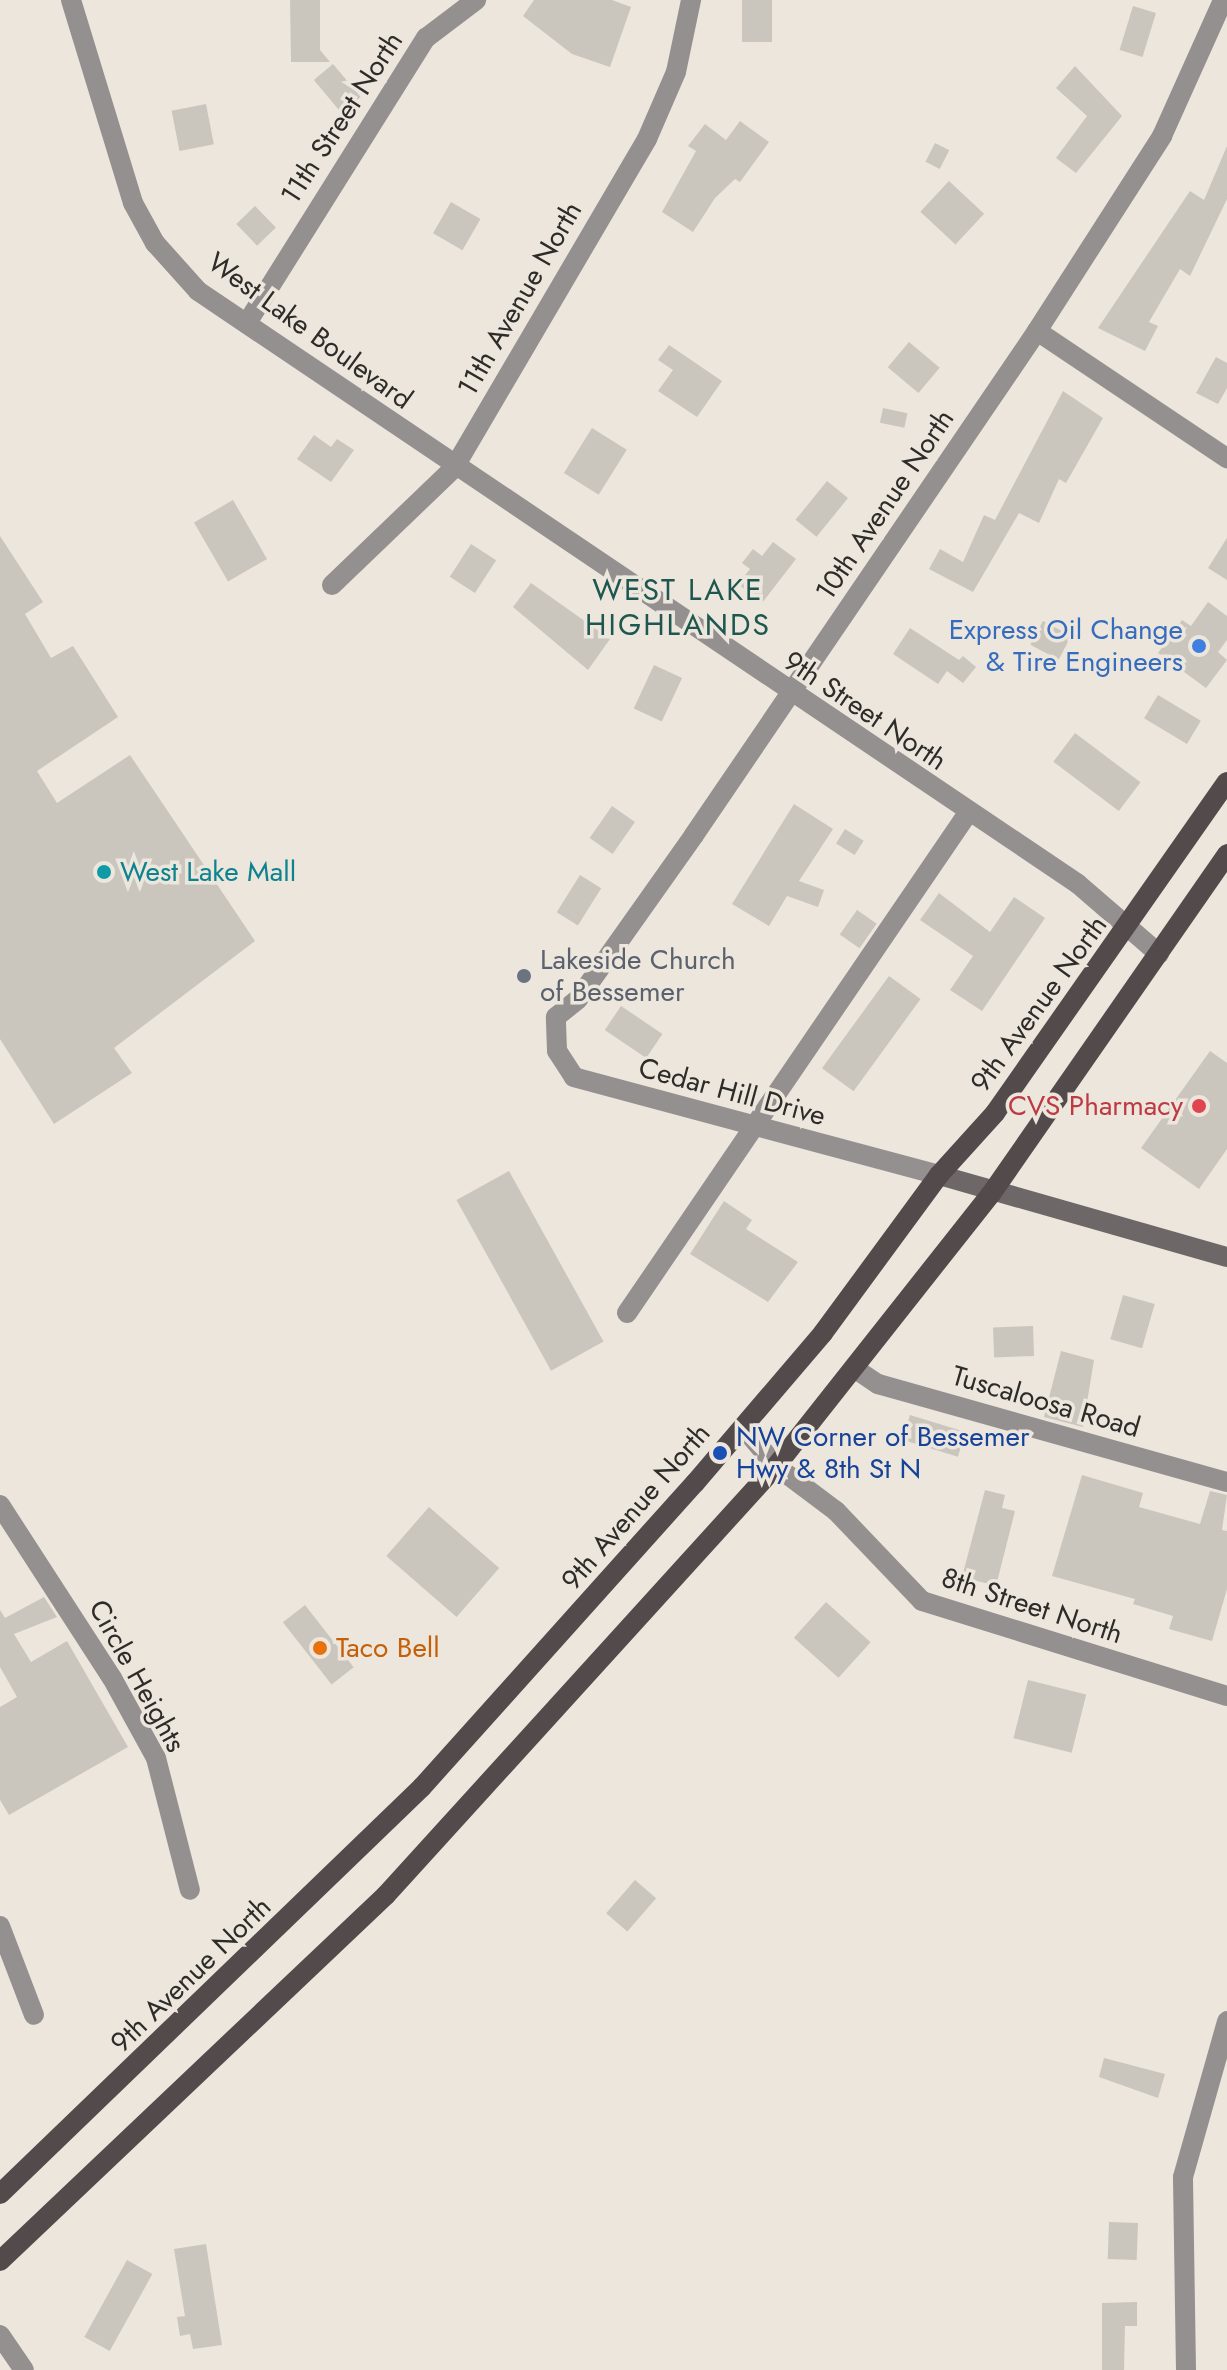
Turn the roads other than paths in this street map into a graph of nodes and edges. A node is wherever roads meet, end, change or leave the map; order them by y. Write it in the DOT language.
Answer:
graph roads {
  1 [pos="71,0"];
  2 [pos="476,0"];
  3 [pos="691,0"];
  4 [pos="1223,0"];
  5 [pos="247,323"];
  6 [pos="1037,331"];
  7 [pos="1227,458"];
  8 [pos="454,468"];
  9 [pos="332,585"];
  10 [pos="790,694"];
  11 [pos="1227,782"];
  12 [pos="968,813"];
  13 [pos="1227,854"];
  14 [pos="1130,926"];
  15 [pos="1159,954"];
  16 [pos="556,1017"];
  17 [pos="749,1128"];
  18 [pos="939,1175"];
  19 [pos="991,1194"];
  20 [pos="1227,1257"];
  21 [pos="627,1313"];
  22 [pos="854,1368"];
  23 [pos="743,1427"];
  24 [pos="776,1466"];
  25 [pos="1227,1482"];
  26 [pos="0,1505"];
  27 [pos="1227,1696"];
  28 [pos="190,1890"];
  29 [pos="0,1926"];
  30 [pos="34,2015"];
  31 [pos="1226,2027"];
  32 [pos="0,2194"];
  33 [pos="0,2261"];
  34 [pos="0,2335"];
  35 [pos="24,2370"];
  36 [pos="1186,2370"];
  1 -- 5 [label="street, West Lake Boulevard"];
  2 -- 5 [label="street, 11th Street North"];
  3 -- 8 [label="street, 11th Avenue North"];
  4 -- 6 [label="street, 10th Avenue North"];
  5 -- 8 [label="street, West Lake Boulevard"];
  6 -- 7 [label="street"];
  6 -- 10 [label="street, 10th Avenue North"];
  8 -- 9 [label="street, 11th Avenue North"];
  8 -- 10 [label="street, 9th Street North"];
  10 -- 12 [label="street, 9th Street North"];
  10 -- 16 [label="street, 10th Avenue North"];
  11 -- 14 [label="main road, 9th Avenue North"];
  12 -- 14 [label="street, 9th Street North"];
  12 -- 17 [label="street"];
  13 -- 15 [label="main road"];
  14 -- 15 [label="street, 9th Street North"];
  14 -- 18 [label="main road, 9th Avenue North"];
  15 -- 19 [label="main road"];
  16 -- 17 [label="street, Cedar Hill Drive"];
  17 -- 18 [label="street, Cedar Hill Drive"];
  17 -- 21 [label="street"];
  18 -- 19 [label="street"];
  18 -- 23 [label="main road, 9th Avenue North"];
  19 -- 20 [label="street"];
  19 -- 22 [label="main road"];
  22 -- 24 [label="main road"];
  22 -- 25 [label="street, Tuscaloosa Road"];
  23 -- 24 [label="street, 8th Street North"];
  23 -- 32 [label="main road, 9th Avenue North"];
  24 -- 27 [label="street, 8th Street North"];
  24 -- 33 [label="main road"];
  26 -- 28 [label="street, Circle Heights"];
  29 -- 30 [label="street"];
  31 -- 36 [label="street"];
  34 -- 35 [label="street"];
}
